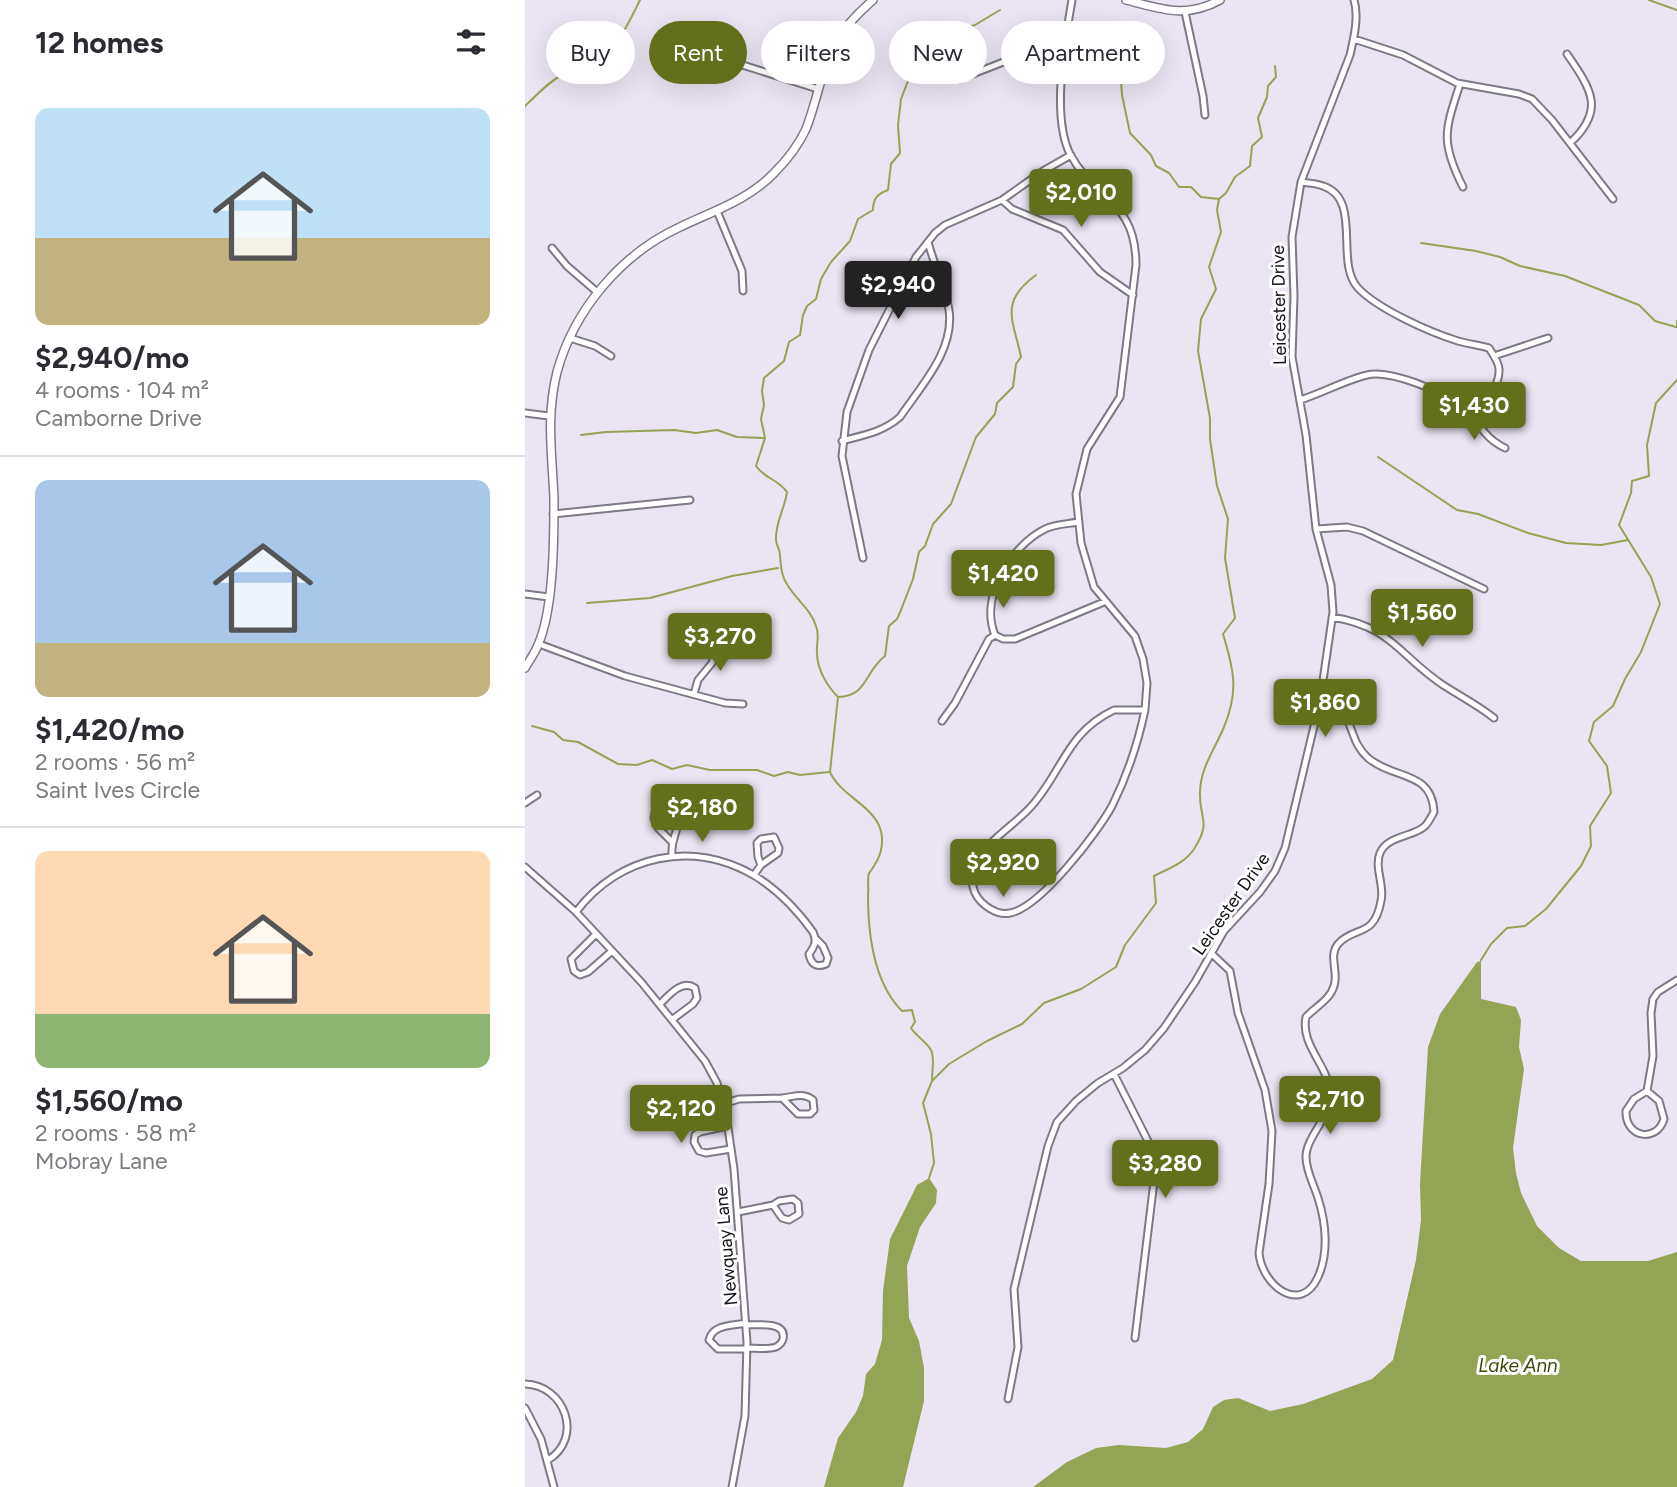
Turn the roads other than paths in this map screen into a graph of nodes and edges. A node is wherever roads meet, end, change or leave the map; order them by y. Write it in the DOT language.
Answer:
graph roads {
  1 [pos="873,0"];
  2 [pos="1072,0"];
  3 [pos="1220,0"];
  4 [pos="1354,0"];
  5 [pos="1130,1"];
  6 [pos="1185,12"];
  7 [pos="1069,21"];
  8 [pos="1354,39"];
  9 [pos="1567,54"];
  10 [pos="747,66"];
  11 [pos="1063,84"];
  12 [pos="1460,84"];
  13 [pos="818,89"];
  14 [pos="1205,116"];
  15 [pos="1570,144"];
  16 [pos="1071,155"];
  17 [pos="1301,182"];
  18 [pos="1463,187"];
  19 [pos="1613,199"];
  20 [pos="1002,200"];
  21 [pos="717,211"];
  22 [pos="927,241"];
  23 [pos="552,248"];
  24 [pos="743,291"];
  25 [pos="597,292"];
  26 [pos="1133,295"];
  27 [pos="570,338"];
  28 [pos="1548,338"];
  29 [pos="611,356"];
  30 [pos="1494,356"];
  31 [pos="1300,400"];
  32 [pos="1470,409"];
  33 [pos="525,413"];
  34 [pos="549,415"];
  35 [pos="842,441"];
  36 [pos="1505,448"];
  37 [pos="689,499"];
  38 [pos="553,514"];
  39 [pos="1078,522"];
  40 [pos="1316,529"];
  41 [pos="863,558"];
  42 [pos="1483,589"];
  43 [pos="525,594"];
  44 [pos="549,597"];
  45 [pos="1104,602"];
  46 [pos="1332,617"];
  47 [pos="995,635"];
  48 [pos="718,643"];
  49 [pos="539,644"];
  50 [pos="525,668"];
  51 [pos="694,694"];
  52 [pos="1321,694"];
  53 [pos="743,704"];
  54 [pos="1145,710"];
  55 [pos="1494,718"];
  56 [pos="942,721"];
  57 [pos="537,795"];
  58 [pos="525,803"];
  59 [pos="671,841"];
  60 [pos="672,855"];
  61 [pos="761,865"];
  62 [pos="525,867"];
  63 [pos="754,876"];
  64 [pos="576,912"];
  65 [pos="596,934"];
  66 [pos="816,939"];
  67 [pos="612,951"];
  68 [pos="1210,953"];
  69 [pos="1677,980"];
  70 [pos="660,1004"];
  71 [pos="673,1019"];
  72 [pos="1114,1074"];
  73 [pos="1647,1091"];
  74 [pos="782,1098"];
  75 [pos="723,1104"];
  76 [pos="727,1126"];
  77 [pos="731,1149"];
  78 [pos="772,1205"];
  79 [pos="738,1212"];
  80 [pos="746,1324"];
  81 [pos="1135,1338"];
  82 [pos="747,1349"];
  83 [pos="525,1384"];
  84 [pos="1008,1399"];
  85 [pos="525,1408"];
  86 [pos="548,1460"];
  87 [pos="554,1487"];
  88 [pos="732,1487"];
  1 -- 13 [label="main road"];
  2 -- 7 [label="street"];
  3 -- 6 [label="main road"];
  4 -- 8 [label="street, Leicester Drive"];
  5 -- 6 [label="main road"];
  6 -- 14 [label="street"];
  8 -- 12 [label="street"];
  8 -- 17 [label="street, Leicester Drive"];
  9 -- 15 [label="street"];
  10 -- 13 [label="street"];
  11 -- 16 [label="street"];
  12 -- 15 [label="street"];
  12 -- 18 [label="street"];
  13 -- 21 [label="main road"];
  15 -- 19 [label="street"];
  16 -- 20 [label="street"];
  16 -- 26 [label="street"];
  17 -- 30 [label="street"];
  17 -- 31 [label="street, Leicester Drive"];
  20 -- 22 [label="street"];
  20 -- 26 [label="street"];
  21 -- 24 [label="street"];
  21 -- 25 [label="main road"];
  22 -- 35 [label="street"];
  22 -- 35 [label="street"];
  23 -- 25 [label="street"];
  25 -- 27 [label="main road"];
  26 -- 39 [label="street"];
  27 -- 29 [label="street"];
  27 -- 34 [label="main road"];
  28 -- 30 [label="street"];
  30 -- 32 [label="street"];
  31 -- 32 [label="street"];
  31 -- 40 [label="street, Leicester Drive"];
  32 -- 36 [label="street"];
  33 -- 34 [label="street"];
  34 -- 38 [label="main road"];
  35 -- 41 [label="street"];
  37 -- 38 [label="street"];
  38 -- 44 [label="main road"];
  39 -- 45 [label="street"];
  39 -- 47 [label="street"];
  40 -- 42 [label="street"];
  40 -- 46 [label="street, Leicester Drive"];
  43 -- 44 [label="street"];
  44 -- 49 [label="main road"];
  45 -- 47 [label="street"];
  45 -- 54 [label="street"];
  46 -- 52 [label="street, Leicester Drive"];
  46 -- 55 [label="street"];
  47 -- 56 [label="street"];
  48 -- 51 [label="street"];
  49 -- 50 [label="main road"];
  49 -- 51 [label="street"];
  51 -- 53 [label="street"];
  52 -- 68 [label="street, Leicester Drive"];
  52 -- 68 [label="street"];
  54 -- 54 [label="street"];
  57 -- 58 [label="street"];
  59 -- 59 [label="street"];
  59 -- 60 [label="street"];
  60 -- 63 [label="street"];
  60 -- 64 [label="street"];
  61 -- 61 [label="street"];
  61 -- 63 [label="street"];
  62 -- 64 [label="street, Newquay Lane"];
  63 -- 66 [label="street"];
  64 -- 65 [label="street, Newquay Lane"];
  65 -- 67 [label="street, Newquay Lane"];
  65 -- 67 [label="street"];
  66 -- 66 [label="street"];
  67 -- 70 [label="street, Newquay Lane"];
  68 -- 72 [label="street, Leicester Drive"];
  69 -- 73 [label="street"];
  70 -- 71 [label="street, Newquay Lane"];
  70 -- 71 [label="street"];
  71 -- 75 [label="street, Newquay Lane"];
  72 -- 81 [label="street"];
  72 -- 84 [label="street, Leicester Drive"];
  73 -- 73 [label="street"];
  74 -- 74 [label="street"];
  74 -- 75 [label="street"];
  75 -- 76 [label="street, Newquay Lane"];
  76 -- 77 [label="street, Newquay Lane"];
  76 -- 77 [label="street"];
  77 -- 79 [label="street, Newquay Lane"];
  78 -- 78 [label="street"];
  78 -- 79 [label="street"];
  79 -- 80 [label="street, Newquay Lane"];
  80 -- 82 [label="street, Newquay Lane"];
  80 -- 82 [label="street"];
  80 -- 82 [label="street"];
  82 -- 88 [label="street, Newquay Lane"];
  83 -- 86 [label="street"];
  85 -- 86 [label="street"];
  86 -- 87 [label="street"];
}
